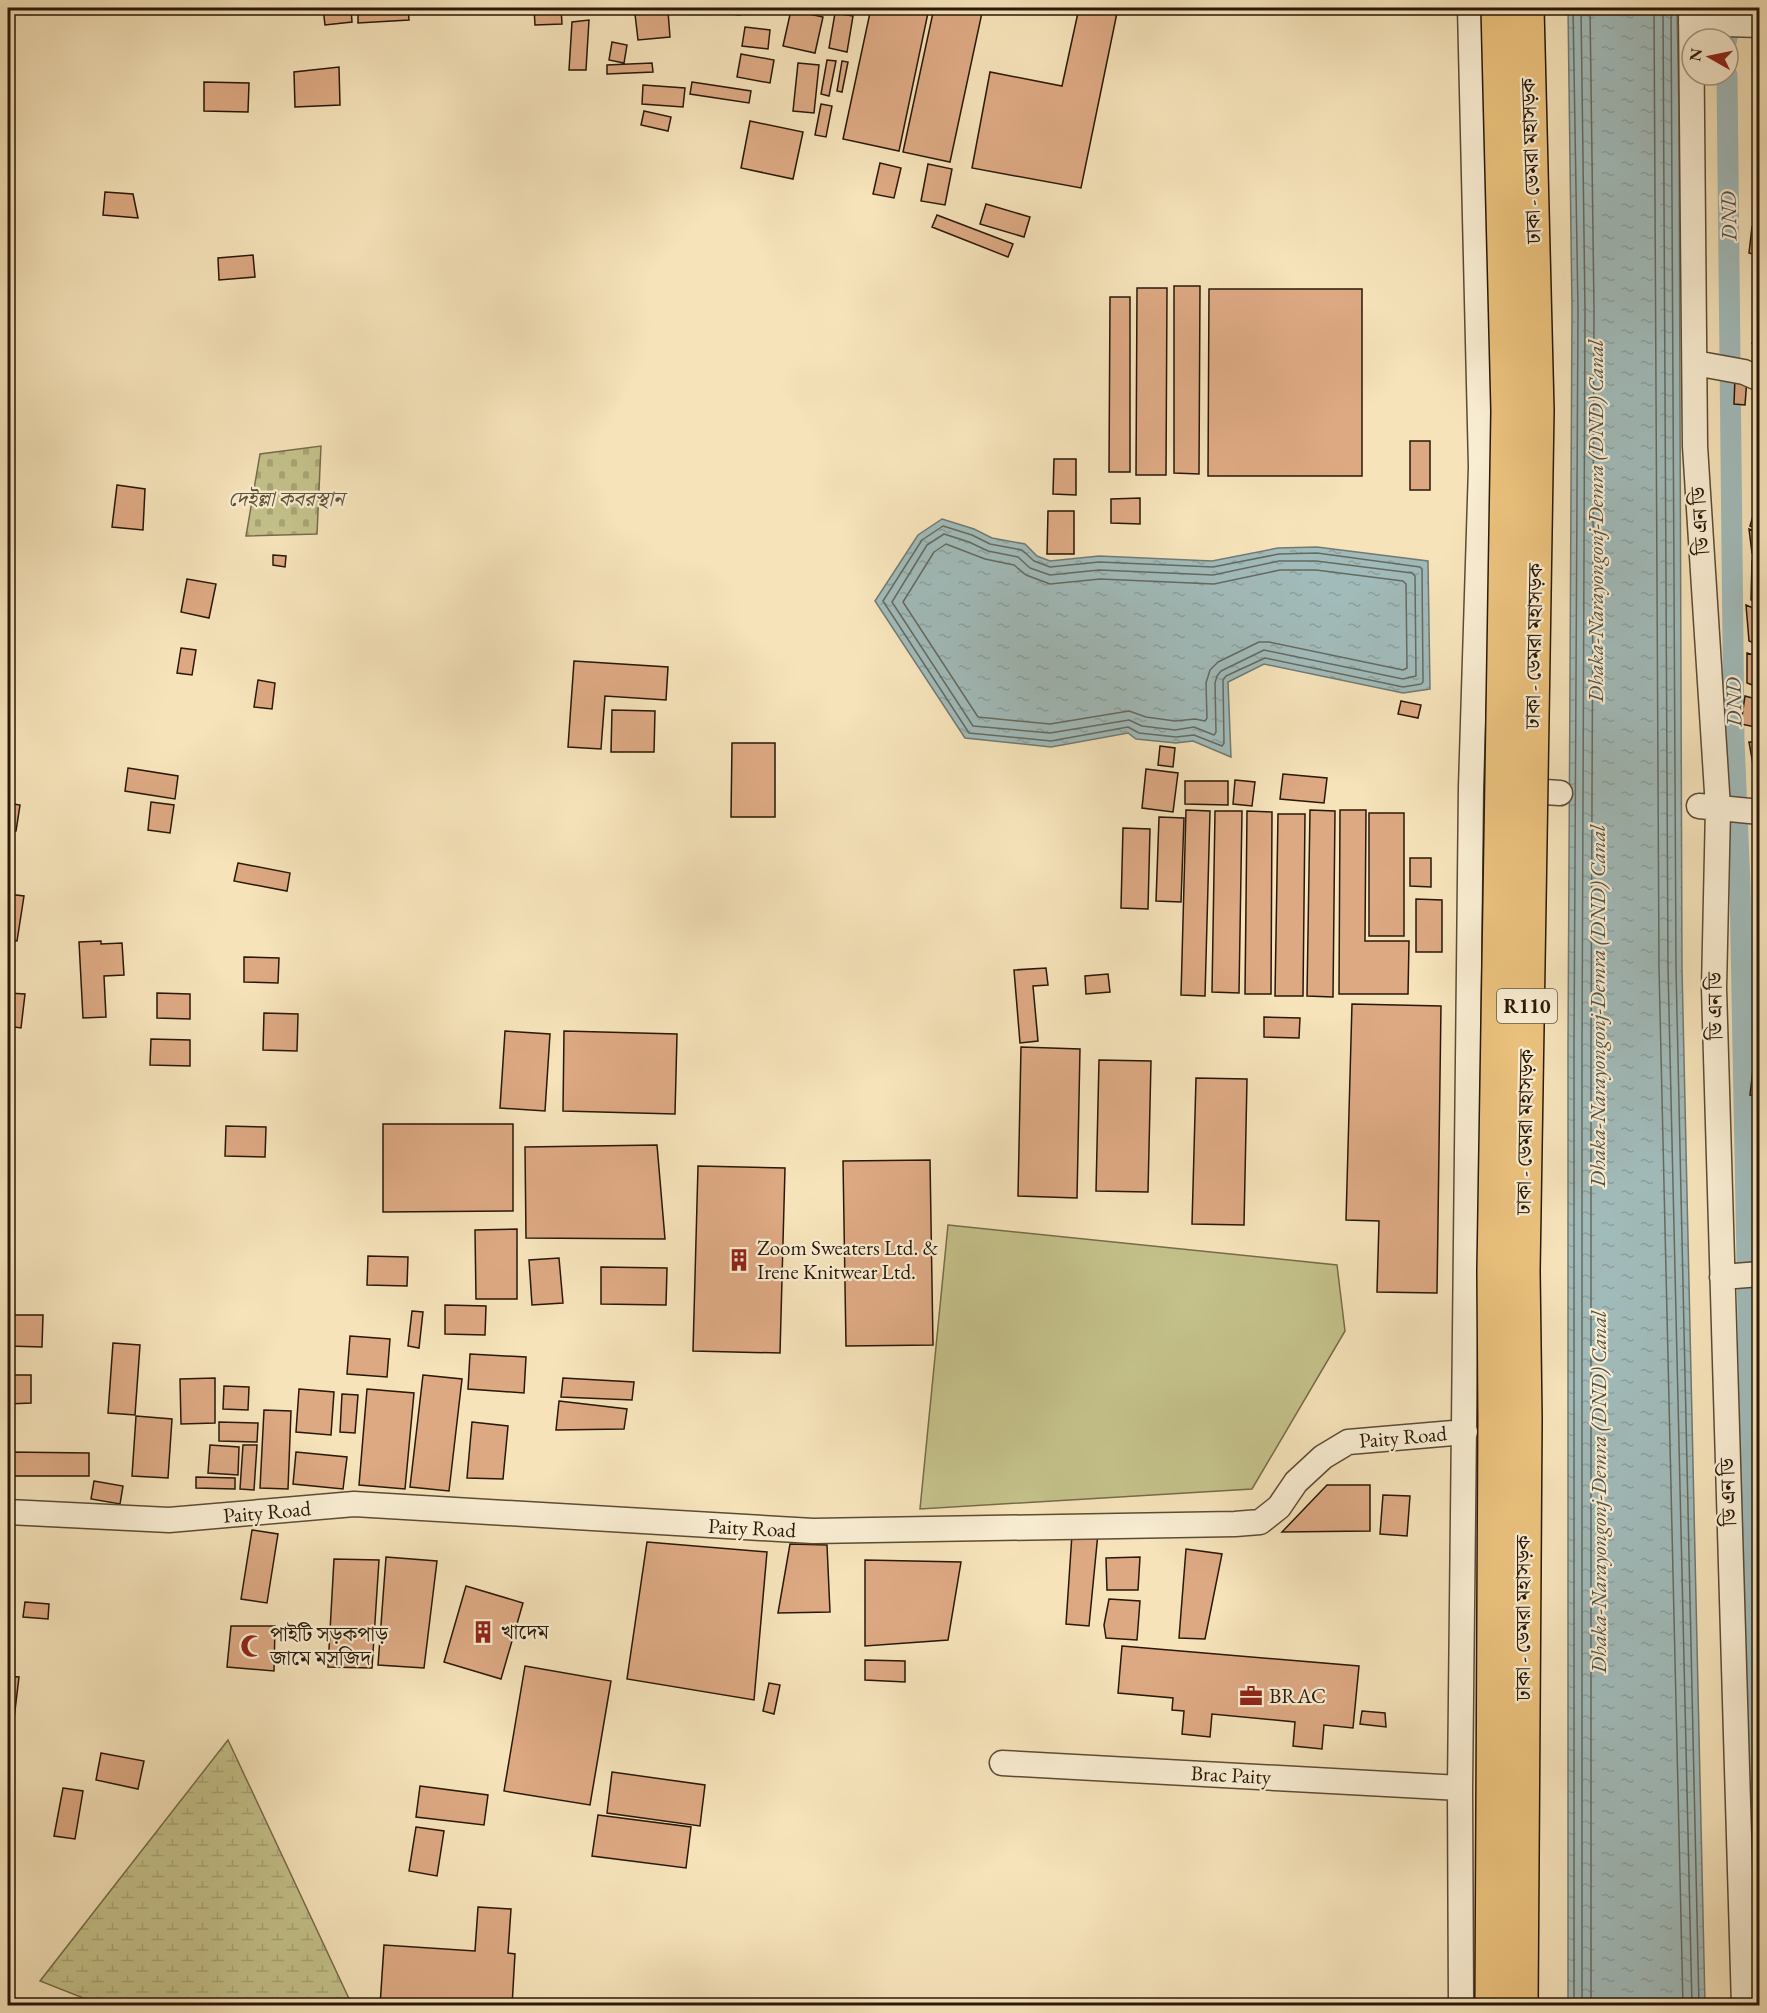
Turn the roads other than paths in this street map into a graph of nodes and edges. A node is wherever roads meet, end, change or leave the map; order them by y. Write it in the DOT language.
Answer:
graph roads {
  1 [pos="1470,8"];
  2 [pos="1498,8"];
  3 [pos="1527,8"];
  4 [pos="1691,15"];
  5 [pos="1760,25"];
  6 [pos="1695,363"];
  7 [pos="1760,379"];
  8 [pos="1471,787"];
  9 [pos="1560,793"];
  10 [pos="1708,807"];
  11 [pos="1760,812"];
  12 [pos="1760,1274"];
  13 [pos="1722,1277"];
  14 [pos="1465,1432"];
  15 [pos="8,1512"];
  16 [pos="1002,1763"];
  17 [pos="1460,1788"];
  18 [pos="1461,2006"];
  19 [pos="1492,2006"];
  20 [pos="1521,2006"];
  21 [pos="1744,2006"];
  1 -- 8 [label="street"];
  2 -- 19 [label="main road, ঢাকা - ডেমরা মহাসড়ক / R110, bridge"];
  3 -- 20 [label="main road, ঢাকা - ডেমরা মহাসড়ক / R110, bridge"];
  4 -- 5 [label="street"];
  4 -- 6 [label="street, ডি এন ডি"];
  6 -- 7 [label="street"];
  6 -- 10 [label="street, ডি এন ডি"];
  8 -- 9 [label="street"];
  8 -- 14 [label="street"];
  10 -- 11 [label="street"];
  10 -- 13 [label="street, ডি এন ডি"];
  12 -- 13 [label="street"];
  13 -- 21 [label="street, ডি এন ডি"];
  14 -- 15 [label="street, Paity Road"];
  14 -- 17 [label="street"];
  16 -- 17 [label="street, Brac Paity"];
  17 -- 18 [label="street"];
}
